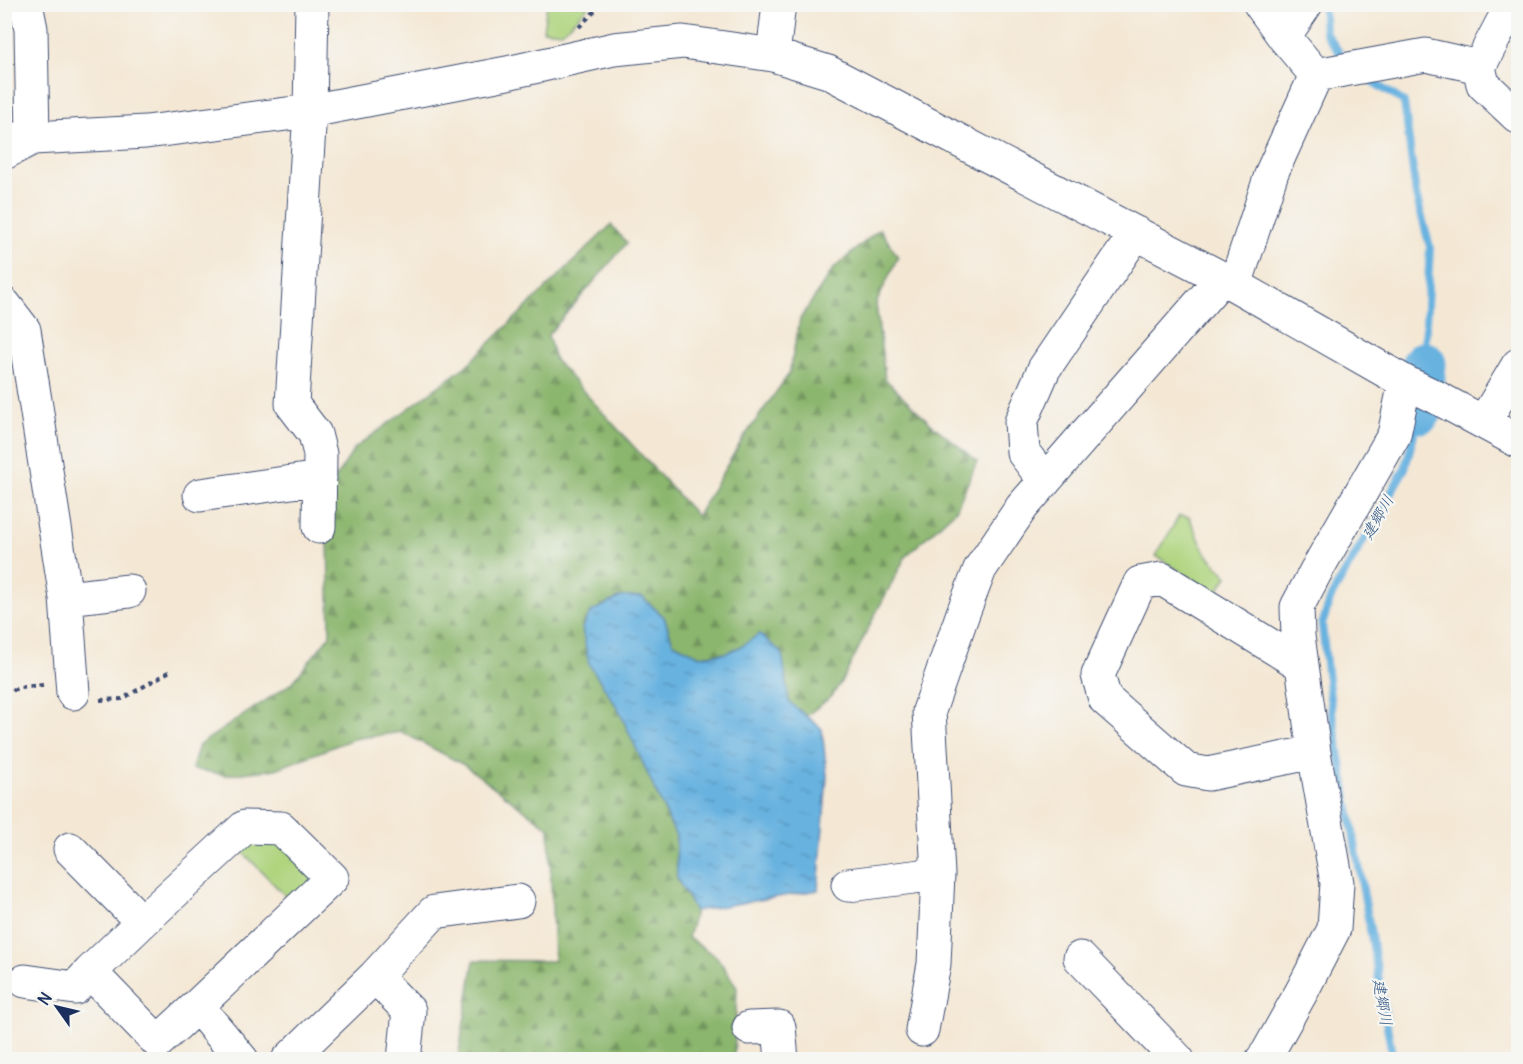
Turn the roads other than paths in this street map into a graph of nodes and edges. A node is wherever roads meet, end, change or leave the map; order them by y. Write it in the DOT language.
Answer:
graph roads {
  1 [pos="26,4"];
  2 [pos="312,4"];
  3 [pos="779,4"];
  4 [pos="1260,4"];
  5 [pos="1306,4"];
  6 [pos="1512,4"];
  7 [pos="1284,37"];
  8 [pos="773,55"];
  9 [pos="1479,67"];
  10 [pos="1322,74"];
  11 [pos="310,111"];
  12 [pos="1518,117"];
  13 [pos="19,139"];
  14 [pos="4,153"];
  15 [pos="1136,233"];
  16 [pos="1228,282"];
  17 [pos="4,303"];
  18 [pos="1518,365"];
  19 [pos="1418,388"];
  20 [pos="1484,422"];
  21 [pos="1518,441"];
  22 [pos="320,478"];
  23 [pos="1045,481"];
  24 [pos="200,495"];
  25 [pos="319,527"];
  26 [pos="129,591"];
  27 [pos="66,598"];
  28 [pos="1302,664"];
  29 [pos="73,693"];
  30 [pos="1314,752"];
  31 [pos="70,849"];
  32 [pos="938,874"];
  33 [pos="848,885"];
  34 [pos="518,901"];
  35 [pos="142,922"];
  36 [pos="1080,958"];
  37 [pos="90,972"];
  38 [pos="375,976"];
  39 [pos="25,981"];
  40 [pos="197,1006"];
  41 [pos="749,1028"];
  42 [pos="922,1030"];
  43 [pos="149,1051"];
  44 [pos="242,1059"];
  45 [pos="288,1059"];
  46 [pos="404,1059"];
  47 [pos="782,1059"];
  48 [pos="1178,1059"];
  49 [pos="1262,1059"];
  1 -- 13 [label="street"];
  2 -- 11 [label="street"];
  3 -- 8 [label="street"];
  4 -- 7 [label="street"];
  5 -- 7 [label="street"];
  6 -- 9 [label="street"];
  7 -- 10 [label="street"];
  8 -- 11 [label="street"];
  8 -- 15 [label="street"];
  9 -- 10 [label="street"];
  9 -- 12 [label="street"];
  10 -- 16 [label="street"];
  11 -- 13 [label="street"];
  11 -- 22 [label="street"];
  13 -- 14 [label="street"];
  15 -- 16 [label="street"];
  15 -- 23 [label="street"];
  16 -- 19 [label="street"];
  16 -- 23 [label="street"];
  17 -- 27 [label="street"];
  18 -- 20 [label="street"];
  19 -- 20 [label="street"];
  19 -- 28 [label="street"];
  20 -- 21 [label="street"];
  22 -- 24 [label="street"];
  22 -- 25 [label="street"];
  23 -- 32 [label="street"];
  26 -- 27 [label="street"];
  27 -- 29 [label="street"];
  28 -- 30 [label="street"];
  28 -- 30 [label="street"];
  30 -- 49 [label="street"];
  31 -- 35 [label="street"];
  32 -- 33 [label="street"];
  32 -- 42 [label="street"];
  34 -- 38 [label="street"];
  35 -- 37 [label="street"];
  35 -- 40 [label="street"];
  36 -- 48 [label="street"];
  37 -- 39 [label="street"];
  37 -- 43 [label="street"];
  38 -- 45 [label="street"];
  38 -- 46 [label="street"];
  40 -- 43 [label="street"];
  40 -- 44 [label="street"];
  41 -- 47 [label="street"];
}
